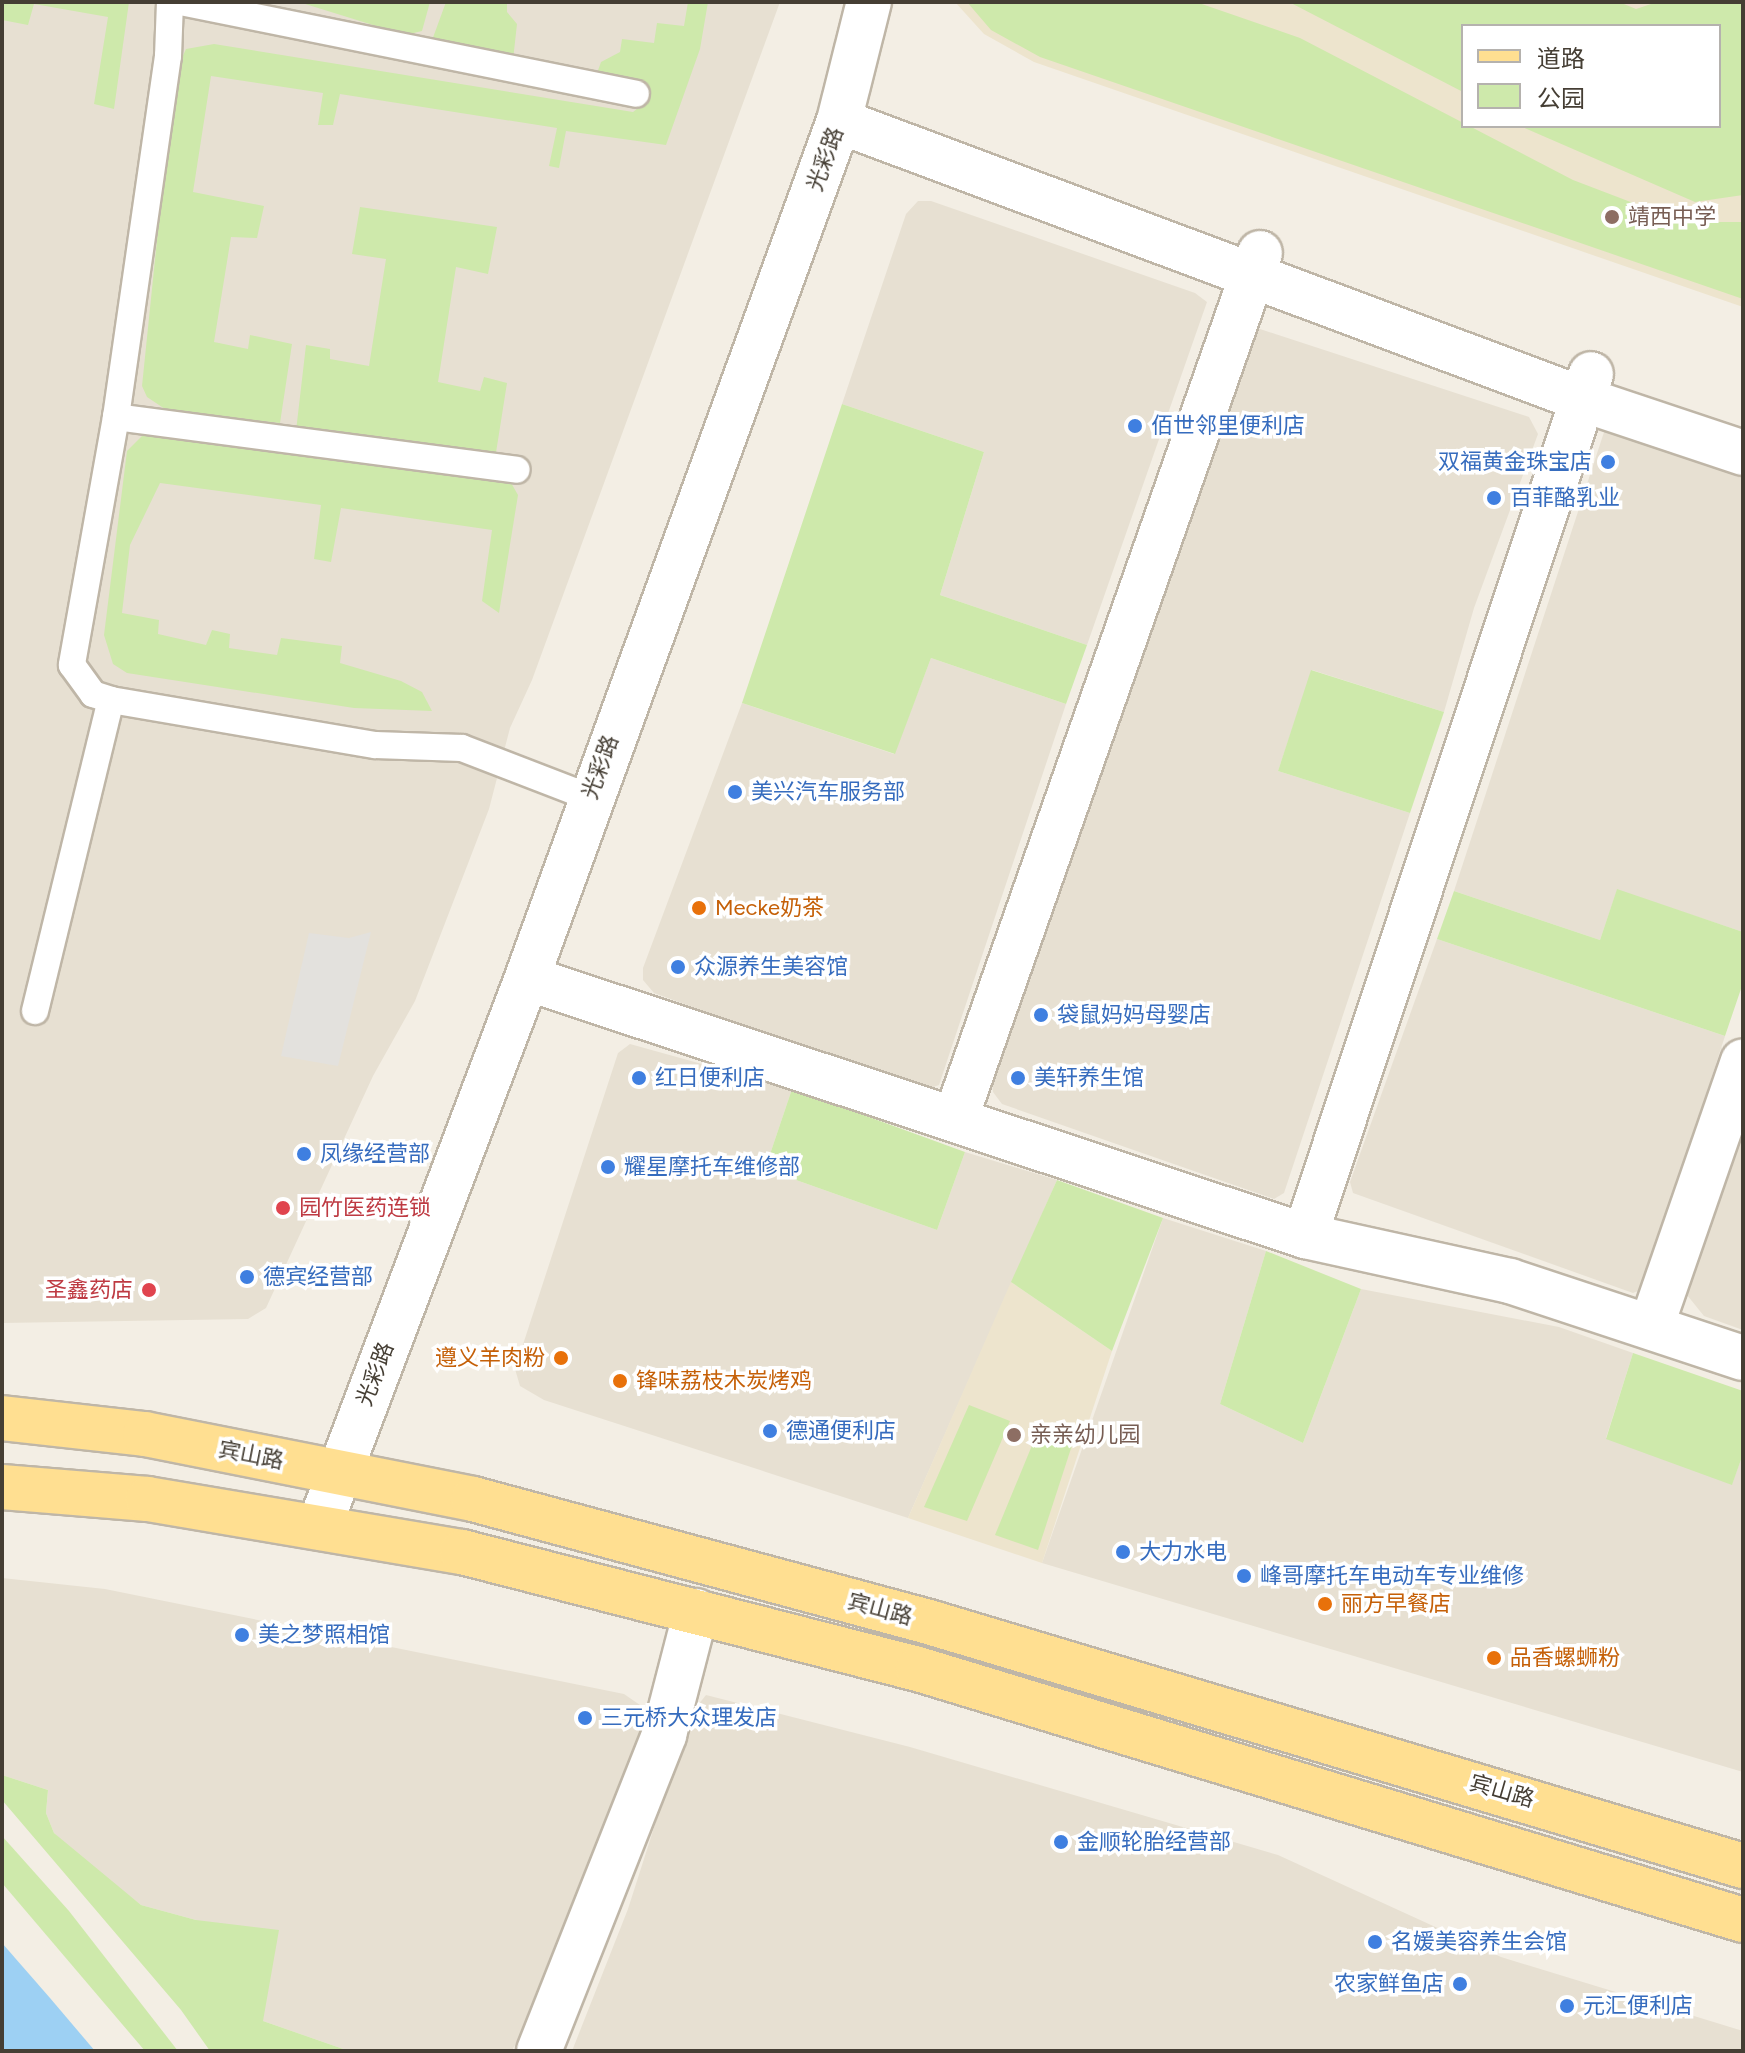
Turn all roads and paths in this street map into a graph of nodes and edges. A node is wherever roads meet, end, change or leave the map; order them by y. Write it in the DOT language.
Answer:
graph roads {
  1 [pos="170,2"];
  2 [pos="181,2"];
  3 [pos="869,2"];
  4 [pos="636,94"];
  5 [pos="844,108"];
  6 [pos="1254,265"];
  7 [pos="1587,386"];
  8 [pos="116,417"];
  9 [pos="1743,424"];
  10 [pos="1743,453"];
  11 [pos="517,470"];
  12 [pos="111,700"];
  13 [pos="589,797"];
  14 [pos="527,978"];
  15 [pos="35,1011"];
  16 [pos="1743,1061"];
  17 [pos="955,1120"];
  18 [pos="1305,1236"];
  19 [pos="1651,1327"];
  20 [pos="1743,1358"];
  21 [pos="2,1418"];
  22 [pos="337,1472"];
  23 [pos="2,1487"];
  24 [pos="319,1527"];
  25 [pos="696,1611"];
  26 [pos="1743,1866"];
  27 [pos="1743,1920"];
  28 [pos="539,2051"];
  1 -- 8 [label="lane"];
  2 -- 4 [label="lane"];
  3 -- 5 [label="street, 光彩路"];
  5 -- 6 [label="street"];
  5 -- 13 [label="street, 光彩路"];
  6 -- 7 [label="street"];
  6 -- 17 [label="street"];
  7 -- 9 [label="street"];
  7 -- 10 [label="street"];
  7 -- 18 [label="street"];
  8 -- 11 [label="lane"];
  8 -- 12 [label="lane"];
  12 -- 13 [label="lane"];
  12 -- 15 [label="lane"];
  13 -- 14 [label="street, 光彩路"];
  14 -- 17 [label="street"];
  14 -- 22 [label="street, 光彩路"];
  16 -- 19 [label="street"];
  17 -- 18 [label="street"];
  18 -- 19 [label="street"];
  19 -- 20 [label="street"];
  21 -- 22 [label="main road, 宾山路"];
  22 -- 24 [label="street, 光彩路"];
  22 -- 26 [label="main road, 宾山路"];
  23 -- 24 [label="main road"];
  24 -- 25 [label="main road"];
  25 -- 27 [label="main road"];
  25 -- 28 [label="street"];
}
